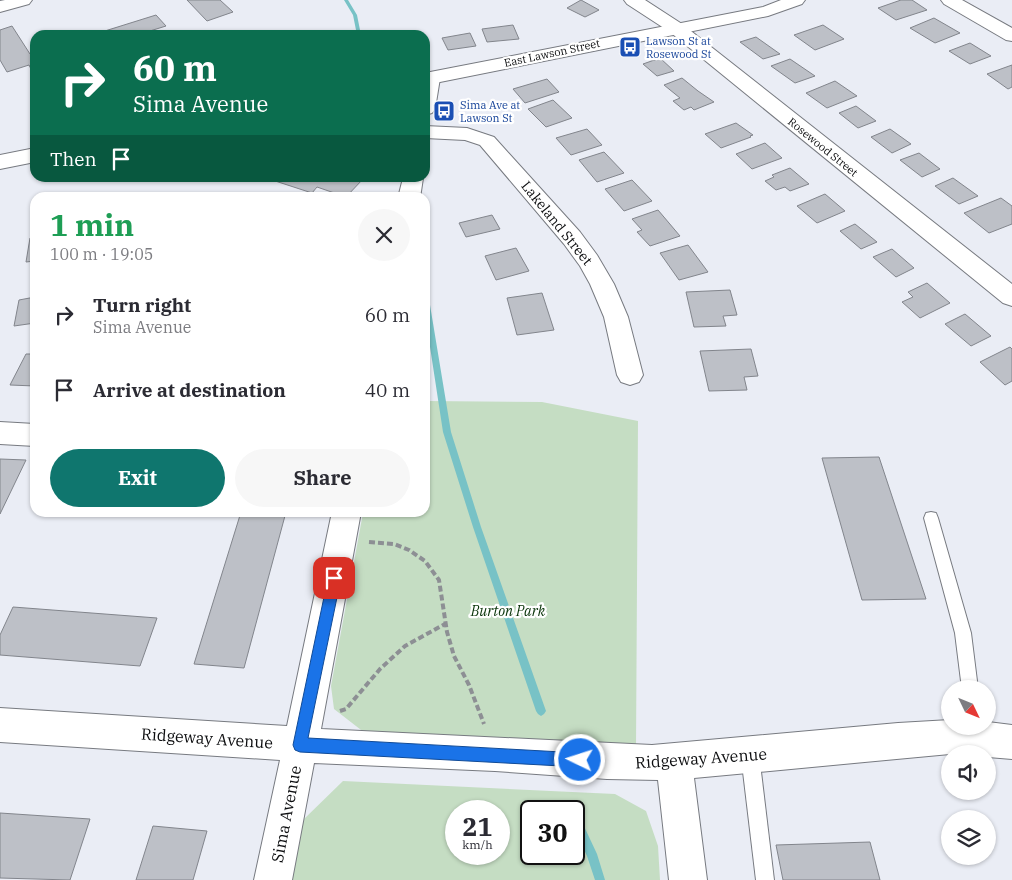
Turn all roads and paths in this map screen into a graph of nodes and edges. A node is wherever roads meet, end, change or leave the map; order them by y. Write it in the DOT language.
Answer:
graph roads {
  1 [pos="23,0"];
  2 [pos="633,0"];
  3 [pos="796,0"];
  4 [pos="950,0"];
  5 [pos="0,7"];
  6 [pos="676,28"];
  7 [pos="1012,36"];
  8 [pos="430,78"];
  9 [pos="430,132"];
  10 [pos="30,156"];
  11 [pos="0,162"];
  12 [pos="1012,297"];
  13 [pos="630,375"];
  14 [pos="0,433"];
  15 [pos="30,435"];
  16 [pos="346,517"];
  17 [pos="931,518"];
  18 [pos="369,542"];
  19 [pos="445,624"];
  20 [pos="969,680"];
  21 [pos="340,711"];
  22 [pos="0,725"];
  23 [pos="991,736"];
  24 [pos="300,745"];
  25 [pos="496,754"];
  26 [pos="750,754"];
  27 [pos="674,762"];
  28 [pos="273,880"];
  29 [pos="688,880"];
  30 [pos="765,880"];
  1 -- 5 [label="street"];
  2 -- 6 [label="street, Rosewood Street"];
  3 -- 6 [label="street, East Lawson Street"];
  4 -- 7 [label="street"];
  6 -- 8 [label="street, East Lawson Street"];
  6 -- 12 [label="street, Rosewood Street"];
  9 -- 13 [label="street, Lakeland Street"];
  10 -- 11 [label="street"];
  14 -- 15 [label="street"];
  16 -- 24 [label="street, Sima Avenue"];
  17 -- 20 [label="lane"];
  18 -- 19 [label="path"];
  19 -- 21 [label="path"];
  19 -- 25 [label="path"];
  22 -- 24 [label="street, Ridgeway Avenue"];
  23 -- 26 [label="street, Ridgeway Avenue"];
  24 -- 25 [label="street, Ridgeway Avenue"];
  24 -- 28 [label="street, Sima Avenue"];
  25 -- 27 [label="street, Ridgeway Avenue"];
  26 -- 27 [label="street, Ridgeway Avenue"];
  26 -- 30 [label="lane"];
  27 -- 29 [label="street"];
}
